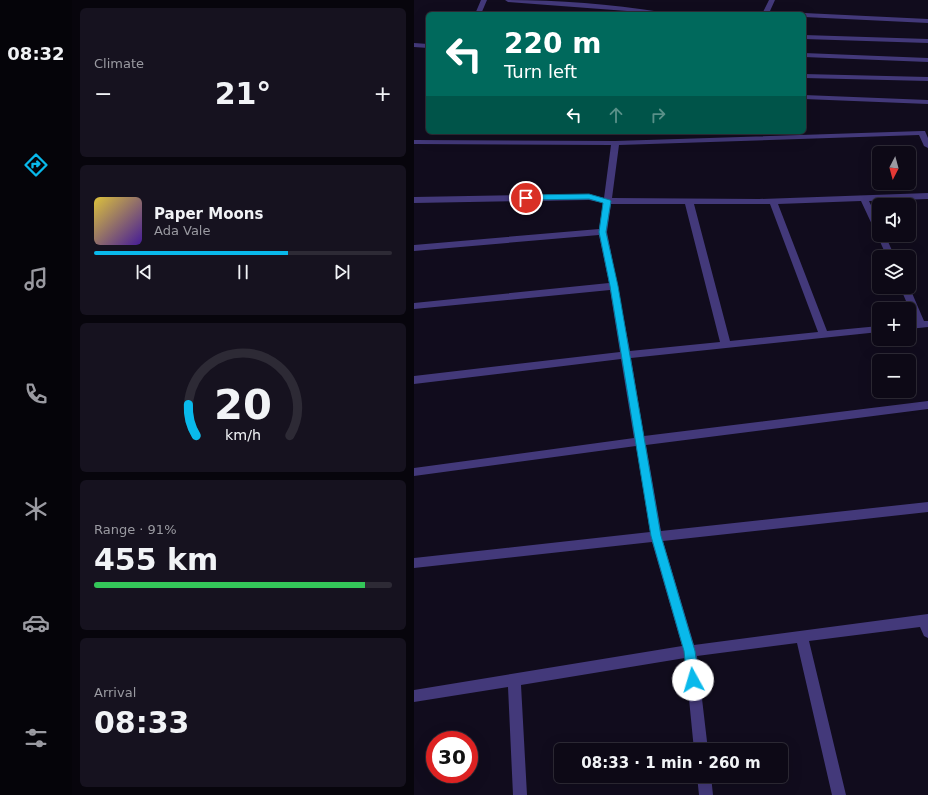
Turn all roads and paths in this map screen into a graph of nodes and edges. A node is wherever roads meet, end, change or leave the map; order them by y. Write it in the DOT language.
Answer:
graph roads {
  1 [pos="484,0"];
  2 [pos="508,0"];
  3 [pos="772,0"];
  4 [pos="479,12"];
  5 [pos="647,12"];
  6 [pos="766,12"];
  7 [pos="806,15"];
  8 [pos="928,21"];
  9 [pos="806,37"];
  10 [pos="928,41"];
  11 [pos="414,45"];
  12 [pos="426,46"];
  13 [pos="806,55"];
  14 [pos="928,60"];
  15 [pos="806,76"];
  16 [pos="928,79"];
  17 [pos="806,97"];
  18 [pos="928,102"];
  19 [pos="925,131"];
  20 [pos="435,137"];
  21 [pos="498,137"];
  22 [pos="567,137"];
  23 [pos="414,142"];
  24 [pos="615,143"];
  25 [pos="928,146"];
  26 [pos="928,196"];
  27 [pos="864,198"];
  28 [pos="414,200"];
  29 [pos="607,201"];
  30 [pos="689,202"];
  31 [pos="773,202"];
  32 [pos="872,216"];
  33 [pos="602,232"];
  34 [pos="414,248"];
  35 [pos="614,286"];
  36 [pos="908,294"];
  37 [pos="414,306"];
  38 [pos="925,324"];
  39 [pos="872,330"];
  40 [pos="824,334"];
  41 [pos="726,345"];
  42 [pos="626,355"];
  43 [pos="414,380"];
  44 [pos="928,405"];
  45 [pos="640,441"];
  46 [pos="414,472"];
  47 [pos="928,507"];
  48 [pos="656,536"];
  49 [pos="414,563"];
  50 [pos="926,625"];
  51 [pos="802,637"];
  52 [pos="690,651"];
  53 [pos="514,680"];
  54 [pos="414,696"];
  55 [pos="700,743"];
  56 [pos="705,783"];
  57 [pos="520,795"];
  58 [pos="706,795"];
  59 [pos="839,795"];
  1 -- 4 [label="street"];
  2 -- 5 [label="street"];
  3 -- 6 [label="street"];
  7 -- 8 [label="street"];
  9 -- 10 [label="street"];
  11 -- 12 [label="street"];
  13 -- 14 [label="street"];
  15 -- 16 [label="street"];
  17 -- 18 [label="street"];
  19 -- 24 [label="street"];
  19 -- 25 [label="street"];
  20 -- 21 [label="street"];
  20 -- 23 [label="street"];
  21 -- 22 [label="street"];
  22 -- 24 [label="street"];
  24 -- 29 [label="street"];
  26 -- 27 [label="street"];
  27 -- 31 [label="street"];
  27 -- 32 [label="street"];
  28 -- 29 [label="street"];
  29 -- 30 [label="street"];
  29 -- 33 [label="street"];
  30 -- 31 [label="street"];
  30 -- 41 [label="street"];
  31 -- 40 [label="street"];
  33 -- 34 [label="street"];
  33 -- 35 [label="street"];
  35 -- 37 [label="street"];
  35 -- 42 [label="street"];
  36 -- 38 [label="street"];
  39 -- 40 [label="street"];
  40 -- 41 [label="street"];
  41 -- 42 [label="street"];
  42 -- 43 [label="street"];
  42 -- 45 [label="street"];
  44 -- 45 [label="street"];
  45 -- 46 [label="street"];
  45 -- 48 [label="street"];
  47 -- 48 [label="street"];
  48 -- 49 [label="street"];
  48 -- 52 [label="street"];
  50 -- 51 [label="street"];
  51 -- 52 [label="street"];
  51 -- 59 [label="street"];
  52 -- 53 [label="street"];
  52 -- 55 [label="street"];
  53 -- 54 [label="street"];
  53 -- 57 [label="street"];
  56 -- 58 [label="street"];
}
